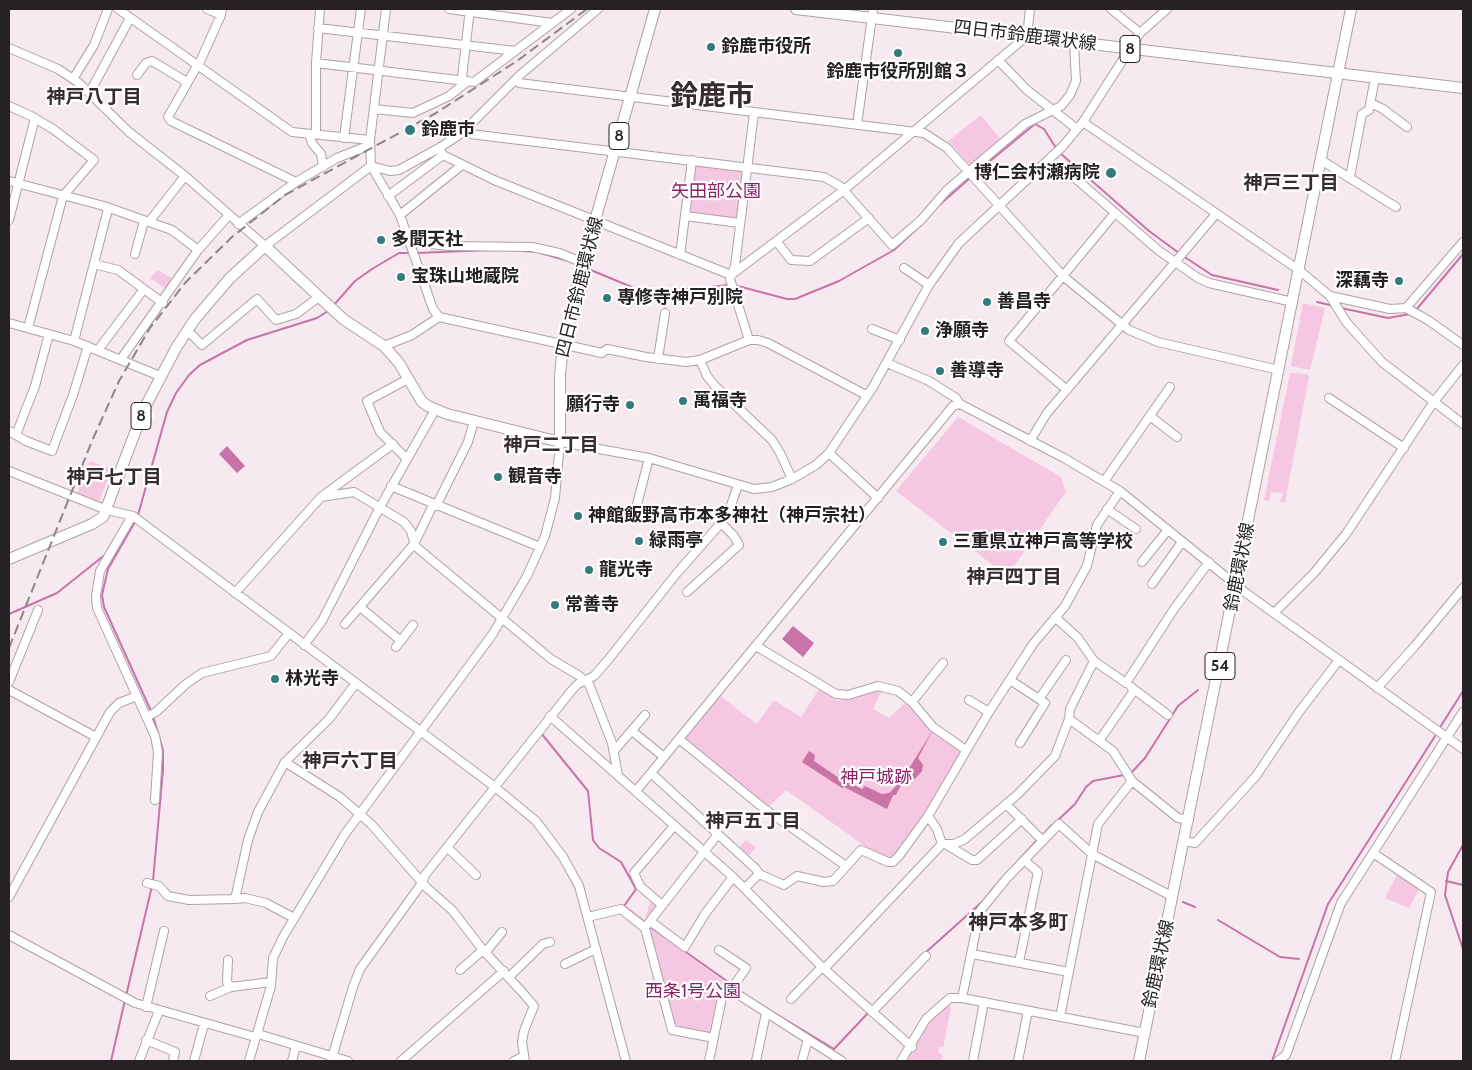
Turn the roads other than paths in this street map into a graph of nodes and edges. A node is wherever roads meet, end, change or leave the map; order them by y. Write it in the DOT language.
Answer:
graph roads {
  1 [pos="108,9"];
  2 [pos="118,9"];
  3 [pos="207,9"];
  4 [pos="320,9"];
  5 [pos="361,9"];
  6 [pos="386,9"];
  7 [pos="449,9"];
  8 [pos="571,9"];
  9 [pos="598,9"];
  10 [pos="655,9"];
  11 [pos="796,9"];
  12 [pos="1030,9"];
  13 [pos="1111,9"];
  14 [pos="1168,9"];
  15 [pos="1351,9"];
  16 [pos="470,10"];
  17 [pos="221,12"];
  18 [pos="873,13"];
  19 [pos="130,18"];
  20 [pos="552,23"];
  21 [pos="318,28"];
  22 [pos="358,33"];
  23 [pos="1140,34"];
  24 [pos="383,36"];
  25 [pos="1027,36"];
  26 [pos="1074,43"];
  27 [pos="466,46"];
  28 [pos="9,48"];
  29 [pos="1130,49"];
  30 [pos="515,51"];
  31 [pos="998,60"];
  32 [pos="316,63"];
  33 [pos="198,66"];
  34 [pos="354,68"];
  35 [pos="379,70"];
  36 [pos="1339,73"];
  37 [pos="137,74"];
  38 [pos="1375,78"];
  39 [pos="73,79"];
  40 [pos="516,80"];
  41 [pos="188,82"];
  42 [pos="463,83"];
  43 [pos="1463,88"];
  44 [pos="90,92"];
  45 [pos="631,97"];
  46 [pos="1371,103"];
  47 [pos="9,106"];
  48 [pos="374,109"];
  49 [pos="1054,111"];
  50 [pos="754,113"];
  51 [pos="35,118"];
  52 [pos="857,125"];
  53 [pos="1080,126"];
  54 [pos="1406,127"];
  55 [pos="913,131"];
  56 [pos="462,133"];
  57 [pos="313,134"];
  58 [pos="344,138"];
  59 [pos="370,142"];
  60 [pos="615,151"];
  61 [pos="441,152"];
  62 [pos="692,160"];
  63 [pos="1321,160"];
  64 [pos="462,165"];
  65 [pos="371,166"];
  66 [pos="323,167"];
  67 [pos="747,167"];
  68 [pos="971,174"];
  69 [pos="185,176"];
  70 [pos="1350,177"];
  71 [pos="1075,178"];
  72 [pos="9,181"];
  73 [pos="296,182"];
  74 [pos="18,184"];
  75 [pos="844,190"];
  76 [pos="63,196"];
  77 [pos="388,196"];
  78 [pos="999,206"];
  79 [pos="1396,207"];
  80 [pos="108,209"];
  81 [pos="1115,213"];
  82 [pos="1216,214"];
  83 [pos="229,215"];
  84 [pos="400,215"];
  85 [pos="685,216"];
  86 [pos="869,218"];
  87 [pos="9,220"];
  88 [pos="596,221"];
  89 [pos="147,222"];
  90 [pos="740,223"];
  91 [pos="238,224"];
  92 [pos="776,242"];
  93 [pos="1463,242"];
  94 [pos="411,244"];
  95 [pos="265,246"];
  96 [pos="198,250"];
  97 [pos="135,254"];
  98 [pos="680,255"];
  99 [pos="1176,260"];
  100 [pos="94,264"];
  101 [pos="583,265"];
  102 [pos="904,268"];
  103 [pos="1299,270"];
  104 [pos="731,277"];
  105 [pos="1064,277"];
  106 [pos="929,285"];
  107 [pos="144,289"];
  108 [pos="322,299"];
  109 [pos="1332,299"];
  110 [pos="1293,302"];
  111 [pos="163,303"];
  112 [pos="1407,309"];
  113 [pos="665,313"];
  114 [pos="439,317"];
  115 [pos="9,324"];
  116 [pos="1121,325"];
  117 [pos="28,328"];
  118 [pos="872,329"];
  119 [pos="188,330"];
  120 [pos="49,334"];
  121 [pos="749,340"];
  122 [pos="900,340"];
  123 [pos="74,341"];
  124 [pos="1463,345"];
  125 [pos="88,346"];
  126 [pos="384,346"];
  127 [pos="563,346"];
  128 [pos="98,350"];
  129 [pos="658,359"];
  130 [pos="121,360"];
  131 [pos="700,360"];
  132 [pos="887,363"];
  133 [pos="1463,365"];
  134 [pos="1279,370"];
  135 [pos="160,376"];
  136 [pos="408,379"];
  137 [pos="1170,387"];
  138 [pos="1067,390"];
  139 [pos="866,395"];
  140 [pos="1329,398"];
  141 [pos="1433,402"];
  142 [pos="960,404"];
  143 [pos="136,410"];
  144 [pos="434,410"];
  145 [pos="150,415"];
  146 [pos="1150,416"];
  147 [pos="474,421"];
  148 [pos="1463,424"];
  149 [pos="12,433"];
  150 [pos="1177,437"];
  151 [pos="1030,440"];
  152 [pos="560,442"];
  153 [pos="393,444"];
  154 [pos="1404,448"];
  155 [pos="829,453"];
  156 [pos="649,458"];
  157 [pos="407,459"];
  158 [pos="9,471"];
  159 [pos="792,479"];
  160 [pos="1104,480"];
  161 [pos="738,485"];
  162 [pos="391,486"];
  163 [pos="1120,490"];
  164 [pos="321,497"];
  165 [pos="878,498"];
  166 [pos="435,506"];
  167 [pos="380,507"];
  168 [pos="1107,509"];
  169 [pos="107,510"];
  170 [pos="133,516"];
  171 [pos="634,516"];
  172 [pos="721,523"];
  173 [pos="1136,529"];
  174 [pos="1167,531"];
  175 [pos="1182,542"];
  176 [pos="414,544"];
  177 [pos="540,547"];
  178 [pos="9,559"];
  179 [pos="1142,562"];
  180 [pos="1209,562"];
  181 [pos="1152,584"];
  182 [pos="1237,584"];
  183 [pos="1463,588"];
  184 [pos="687,592"];
  185 [pos="235,593"];
  186 [pos="360,607"];
  187 [pos="38,610"];
  188 [pos="1274,613"];
  189 [pos="1055,617"];
  190 [pos="503,618"];
  191 [pos="345,624"];
  192 [pos="413,625"];
  193 [pos="289,633"];
  194 [pos="304,645"];
  195 [pos="756,646"];
  196 [pos="1066,660"];
  197 [pos="1339,660"];
  198 [pos="1094,661"];
  199 [pos="943,663"];
  200 [pos="1010,680"];
  201 [pos="586,681"];
  202 [pos="9,682"];
  203 [pos="356,683"];
  204 [pos="1126,683"];
  205 [pos="1377,688"];
  206 [pos="9,690"];
  207 [pos="1134,692"];
  208 [pos="137,696"];
  209 [pos="1039,699"];
  210 [pos="970,700"];
  211 [pos="912,702"];
  212 [pos="989,712"];
  213 [pos="1463,712"];
  214 [pos="645,715"];
  215 [pos="1168,715"];
  216 [pos="147,716"];
  217 [pos="550,716"];
  218 [pos="1069,719"];
  219 [pos="632,730"];
  220 [pos="422,732"];
  221 [pos="1441,733"];
  222 [pos="96,737"];
  223 [pos="679,739"];
  224 [pos="1099,741"];
  225 [pos="1020,743"];
  226 [pos="1463,749"];
  227 [pos="966,750"];
  228 [pos="614,751"];
  229 [pos="664,757"];
  230 [pos="285,762"];
  231 [pos="651,773"];
  232 [pos="618,774"];
  233 [pos="1129,777"];
  234 [pos="495,787"];
  235 [pos="636,791"];
  236 [pos="155,800"];
  237 [pos="1006,804"];
  238 [pos="359,814"];
  239 [pos="928,816"];
  240 [pos="1022,819"];
  241 [pos="1189,820"];
  242 [pos="674,826"];
  243 [pos="718,834"];
  244 [pos="1041,839"];
  245 [pos="1184,841"];
  246 [pos="944,844"];
  247 [pos="447,847"];
  248 [pos="702,852"];
  249 [pos="1373,853"];
  250 [pos="1092,854"];
  251 [pos="1024,860"];
  252 [pos="846,866"];
  253 [pos="759,874"];
  254 [pos="476,875"];
  255 [pos="733,877"];
  256 [pos="146,883"];
  257 [pos="422,883"];
  258 [pos="744,888"];
  259 [pos="9,897"];
  260 [pos="1173,897"];
  261 [pos="235,899"];
  262 [pos="662,905"];
  263 [pos="588,916"];
  264 [pos="294,918"];
  265 [pos="647,924"];
  266 [pos="164,931"];
  267 [pos="502,932"];
  268 [pos="9,935"];
  269 [pos="550,942"];
  270 [pos="596,949"];
  271 [pos="719,950"];
  272 [pos="484,951"];
  273 [pos="972,954"];
  274 [pos="926,956"];
  275 [pos="228,960"];
  276 [pos="1019,962"];
  277 [pos="565,964"];
  278 [pos="823,967"];
  279 [pos="460,970"];
  280 [pos="1069,972"];
  281 [pos="507,974"];
  282 [pos="271,982"];
  283 [pos="733,986"];
  284 [pos="232,987"];
  285 [pos="210,996"];
  286 [pos="962,998"];
  287 [pos="791,999"];
  288 [pos="984,1002"];
  289 [pos="146,1007"];
  290 [pos="871,1010"];
  291 [pos="159,1011"];
  292 [pos="1028,1011"];
  293 [pos="766,1013"];
  294 [pos="1060,1016"];
  295 [pos="204,1024"];
  296 [pos="1145,1033"];
  297 [pos="256,1036"];
  298 [pos="714,1038"];
  299 [pos="808,1039"];
  300 [pos="146,1040"];
  301 [pos="296,1046"];
  302 [pos="912,1046"];
  303 [pos="332,1059"];
  304 [pos="524,1059"];
  305 [pos="139,1061"];
  306 [pos="173,1061"];
  307 [pos="194,1061"];
  308 [pos="249,1061"];
  309 [pos="292,1061"];
  310 [pos="348,1061"];
  311 [pos="401,1061"];
  312 [pos="514,1061"];
  313 [pos="626,1061"];
  314 [pos="709,1061"];
  315 [pos="756,1061"];
  316 [pos="802,1061"];
  317 [pos="842,1061"];
  318 [pos="901,1061"];
  319 [pos="972,1061"];
  320 [pos="1018,1061"];
  321 [pos="1140,1061"];
  322 [pos="1278,1061"];
  323 [pos="1395,1061"];
  1 -- 39 [label="street"];
  2 -- 19 [label="street"];
  3 -- 17 [label="street"];
  4 -- 21 [label="street"];
  5 -- 22 [label="street"];
  6 -- 24 [label="street"];
  7 -- 16 [label="street"];
  8 -- 20 [label="street"];
  9 -- 40 [label="street"];
  10 -- 45 [label="main road, 四日市鈴鹿環状線 / 8"];
  11 -- 18 [label="main road, 四日市鈴鹿環状線 / 8"];
  12 -- 25 [label="street"];
  13 -- 23 [label="street"];
  14 -- 23 [label="street"];
  15 -- 36 [label="main road, 鈴鹿環状線"];
  16 -- 20 [label="street"];
  16 -- 27 [label="street"];
  17 -- 33 [label="street"];
  18 -- 25 [label="main road, 四日市鈴鹿環状線 / 8"];
  18 -- 52 [label="street"];
  19 -- 33 [label="street"];
  19 -- 44 [label="street"];
  20 -- 30 [label="street"];
  21 -- 22 [label="street"];
  21 -- 32 [label="street"];
  22 -- 24 [label="street"];
  22 -- 34 [label="street"];
  23 -- 29 [label="street"];
  24 -- 27 [label="street"];
  24 -- 35 [label="street"];
  25 -- 26 [label="main road, 四日市鈴鹿環状線 / 8"];
  25 -- 31 [label="street"];
  26 -- 29 [label="main road, 四日市鈴鹿環状線 / 8"];
  26 -- 49 [label="street"];
  27 -- 30 [label="street"];
  27 -- 42 [label="street"];
  28 -- 39 [label="street"];
  29 -- 36 [label="main road, 四日市鈴鹿環状線 / 8"];
  29 -- 53 [label="street"];
  30 -- 42 [label="street"];
  31 -- 49 [label="street"];
  31 -- 55 [label="street"];
  32 -- 34 [label="street"];
  32 -- 57 [label="street"];
  33 -- 41 [label="street"];
  33 -- 57 [label="street"];
  34 -- 35 [label="street"];
  34 -- 58 [label="street"];
  35 -- 42 [label="street"];
  35 -- 48 [label="street"];
  36 -- 38 [label="main road, 四日市鈴鹿環状線 / 8"];
  36 -- 63 [label="main road, 鈴鹿環状線 / 54"];
  37 -- 41 [label="street"];
  38 -- 43 [label="main road, 四日市鈴鹿環状線 / 8"];
  38 -- 46 [label="street"];
  39 -- 44 [label="street"];
  40 -- 45 [label="street"];
  40 -- 56 [label="street"];
  41 -- 73 [label="street"];
  42 -- 48 [label="street"];
  44 -- 69 [label="street"];
  45 -- 50 [label="street"];
  45 -- 60 [label="main road, 四日市鈴鹿環状線 / 8"];
  46 -- 54 [label="street"];
  46 -- 70 [label="street"];
  47 -- 51 [label="street"];
  48 -- 59 [label="street"];
  49 -- 53 [label="street"];
  49 -- 68 [label="street"];
  50 -- 52 [label="street"];
  50 -- 67 [label="street"];
  51 -- 74 [label="street"];
  51 -- 76 [label="street"];
  52 -- 55 [label="street"];
  53 -- 78 [label="street"];
  53 -- 82 [label="street"];
  55 -- 68 [label="street"];
  55 -- 75 [label="street"];
  56 -- 60 [label="street"];
  56 -- 61 [label="street"];
  57 -- 58 [label="street"];
  57 -- 66 [label="street"];
  58 -- 59 [label="street"];
  59 -- 65 [label="street"];
  59 -- 66 [label="street"];
  60 -- 62 [label="street"];
  60 -- 88 [label="main road, 四日市鈴鹿環状線 / 8"];
  61 -- 64 [label="street"];
  61 -- 65 [label="street"];
  61 -- 77 [label="street"];
  62 -- 67 [label="street"];
  62 -- 85 [label="street"];
  63 -- 70 [label="street"];
  63 -- 103 [label="main road, 鈴鹿環状線 / 54"];
  64 -- 84 [label="street"];
  64 -- 88 [label="street"];
  65 -- 77 [label="street"];
  65 -- 95 [label="street"];
  66 -- 73 [label="street"];
  67 -- 75 [label="street"];
  67 -- 90 [label="street"];
  68 -- 78 [label="street"];
  68 -- 86 [label="street"];
  69 -- 83 [label="street"];
  69 -- 89 [label="street"];
  70 -- 79 [label="street"];
  71 -- 81 [label="street"];
  72 -- 74 [label="street"];
  73 -- 91 [label="street"];
  74 -- 76 [label="street"];
  74 -- 87 [label="street"];
  75 -- 86 [label="street"];
  75 -- 92 [label="street"];
  76 -- 80 [label="street"];
  76 -- 117 [label="street"];
  77 -- 84 [label="street"];
  78 -- 105 [label="street"];
  78 -- 106 [label="street"];
  80 -- 89 [label="street"];
  80 -- 100 [label="street"];
  81 -- 99 [label="street"];
  81 -- 105 [label="street"];
  82 -- 99 [label="street"];
  82 -- 103 [label="street"];
  83 -- 91 [label="street"];
  83 -- 96 [label="street"];
  84 -- 94 [label="street"];
  85 -- 90 [label="street"];
  85 -- 98 [label="street"];
  86 -- 92 [label="street"];
  88 -- 98 [label="street"];
  88 -- 101 [label="main road, 四日市鈴鹿環状線 / 8"];
  89 -- 96 [label="street"];
  89 -- 97 [label="street"];
  90 -- 104 [label="street"];
  91 -- 95 [label="street"];
  92 -- 104 [label="street"];
  93 -- 112 [label="street"];
  94 -- 101 [label="street"];
  94 -- 114 [label="street"];
  95 -- 108 [label="main road"];
  95 -- 119 [label="main road, 8"];
  96 -- 111 [label="street"];
  98 -- 104 [label="street"];
  99 -- 110 [label="street"];
  99 -- 116 [label="street"];
  100 -- 107 [label="street"];
  100 -- 123 [label="street"];
  101 -- 127 [label="main road, 四日市鈴鹿環状線 / 8"];
  102 -- 106 [label="street"];
  103 -- 109 [label="street"];
  103 -- 110 [label="main road, 鈴鹿環状線 / 54"];
  104 -- 121 [label="street"];
  105 -- 116 [label="street"];
  105 -- 138 [label="street"];
  106 -- 122 [label="street"];
  107 -- 111 [label="street"];
  107 -- 128 [label="street"];
  108 -- 119 [label="street"];
  108 -- 126 [label="main road"];
  109 -- 112 [label="street"];
  109 -- 141 [label="street"];
  110 -- 134 [label="main road, 鈴鹿環状線 / 54"];
  111 -- 130 [label="street"];
  112 -- 124 [label="street"];
  113 -- 129 [label="street"];
  114 -- 126 [label="street"];
  114 -- 127 [label="street"];
  115 -- 117 [label="street"];
  116 -- 134 [label="street"];
  116 -- 138 [label="street"];
  117 -- 120 [label="street"];
  118 -- 122 [label="street"];
  119 -- 135 [label="main road, 8"];
  120 -- 123 [label="street"];
  120 -- 149 [label="street"];
  121 -- 131 [label="street"];
  121 -- 139 [label="street"];
  122 -- 132 [label="street"];
  123 -- 125 [label="street"];
  125 -- 128 [label="street"];
  125 -- 149 [label="street"];
  126 -- 136 [label="main road"];
  127 -- 129 [label="street"];
  127 -- 152 [label="main road, 四日市鈴鹿環状線 / 8"];
  128 -- 130 [label="street"];
  129 -- 131 [label="street"];
  130 -- 135 [label="street"];
  131 -- 159 [label="street"];
  132 -- 139 [label="street"];
  132 -- 142 [label="street"];
  133 -- 141 [label="street"];
  134 -- 182 [label="main road, 鈴鹿環状線 / 54"];
  135 -- 169 [label="main road, 8"];
  136 -- 144 [label="main road"];
  136 -- 153 [label="street"];
  137 -- 146 [label="street"];
  138 -- 151 [label="street"];
  139 -- 155 [label="street"];
  140 -- 154 [label="street"];
  141 -- 148 [label="street"];
  141 -- 154 [label="street"];
  142 -- 151 [label="street"];
  142 -- 165 [label="street"];
  143 -- 145 [label="street, bridge"];
  144 -- 147 [label="main road"];
  144 -- 157 [label="street"];
  146 -- 150 [label="street"];
  146 -- 160 [label="street"];
  147 -- 152 [label="main road"];
  147 -- 166 [label="street"];
  151 -- 160 [label="street"];
  152 -- 156 [label="street"];
  152 -- 177 [label="street"];
  153 -- 157 [label="street"];
  153 -- 164 [label="street"];
  154 -- 188 [label="street"];
  155 -- 159 [label="street"];
  155 -- 165 [label="street"];
  156 -- 161 [label="street"];
  156 -- 171 [label="street"];
  157 -- 162 [label="street"];
  158 -- 169 [label="street"];
  159 -- 161 [label="street"];
  160 -- 163 [label="street"];
  161 -- 172 [label="street"];
  162 -- 166 [label="street"];
  162 -- 167 [label="street"];
  163 -- 168 [label="street"];
  163 -- 174 [label="street"];
  164 -- 167 [label="street"];
  164 -- 185 [label="street"];
  165 -- 195 [label="street"];
  166 -- 176 [label="street"];
  166 -- 177 [label="street"];
  167 -- 176 [label="street"];
  167 -- 194 [label="street"];
  168 -- 173 [label="street"];
  168 -- 189 [label="street"];
  169 -- 170 [label="street"];
  169 -- 178 [label="main road"];
  170 -- 185 [label="street"];
  170 -- 208 [label="street"];
  172 -- 184 [label="street"];
  172 -- 201 [label="street"];
  174 -- 175 [label="street"];
  174 -- 179 [label="street"];
  175 -- 180 [label="street"];
  175 -- 181 [label="street"];
  176 -- 186 [label="street"];
  176 -- 190 [label="street"];
  177 -- 190 [label="street"];
  180 -- 182 [label="street"];
  180 -- 204 [label="street"];
  182 -- 188 [label="street"];
  182 -- 241 [label="main road, 鈴鹿環状線 / 54"];
  183 -- 205 [label="street"];
  185 -- 193 [label="street"];
  186 -- 191 [label="street"];
  186 -- 192 [label="street"];
  187 -- 202 [label="street"];
  188 -- 197 [label="street"];
  189 -- 198 [label="street"];
  189 -- 200 [label="street"];
  190 -- 201 [label="street"];
  190 -- 220 [label="street"];
  193 -- 194 [label="street"];
  193 -- 216 [label="street"];
  194 -- 203 [label="street"];
  195 -- 211 [label="street"];
  195 -- 223 [label="street"];
  196 -- 209 [label="street"];
  197 -- 205 [label="street"];
  197 -- 245 [label="street"];
  198 -- 204 [label="street"];
  198 -- 218 [label="street"];
  199 -- 211 [label="street"];
  200 -- 209 [label="street"];
  200 -- 212 [label="street"];
  201 -- 217 [label="street"];
  201 -- 228 [label="street"];
  203 -- 220 [label="street"];
  203 -- 230 [label="street"];
  204 -- 215 [label="street"];
  205 -- 221 [label="street"];
  206 -- 222 [label="street"];
  207 -- 224 [label="street"];
  208 -- 216 [label="street"];
  208 -- 222 [label="street"];
  209 -- 225 [label="street"];
  210 -- 212 [label="street"];
  211 -- 227 [label="street"];
  212 -- 227 [label="street"];
  213 -- 221 [label="street"];
  214 -- 219 [label="street"];
  216 -- 236 [label="street"];
  217 -- 232 [label="street"];
  217 -- 234 [label="street"];
  218 -- 224 [label="street"];
  218 -- 237 [label="street"];
  219 -- 228 [label="street"];
  219 -- 229 [label="street"];
  220 -- 234 [label="street"];
  220 -- 238 [label="street"];
  221 -- 226 [label="street"];
  221 -- 249 [label="street"];
  222 -- 259 [label="street"];
  223 -- 229 [label="street"];
  223 -- 252 [label="street"];
  224 -- 233 [label="street"];
  227 -- 239 [label="street"];
  228 -- 232 [label="street"];
  229 -- 231 [label="street"];
  230 -- 238 [label="street"];
  230 -- 261 [label="street"];
  231 -- 235 [label="street"];
  231 -- 243 [label="street"];
  232 -- 235 [label="street"];
  233 -- 241 [label="street"];
  233 -- 250 [label="street"];
  234 -- 247 [label="street"];
  234 -- 263 [label="street"];
  235 -- 242 [label="street"];
  237 -- 240 [label="street"];
  237 -- 246 [label="street"];
  238 -- 257 [label="street"];
  238 -- 264 [label="street"];
  239 -- 246 [label="street"];
  239 -- 252 [label="street"];
  240 -- 244 [label="street"];
  240 -- 246 [label="street"];
  241 -- 245 [label="main road, 鈴鹿環状線 / 54"];
  242 -- 248 [label="street"];
  242 -- 262 [label="street"];
  243 -- 248 [label="street"];
  243 -- 253 [label="street"];
  244 -- 250 [label="street"];
  244 -- 251 [label="street"];
  245 -- 260 [label="main road, 鈴鹿環状線 / 54"];
  246 -- 278 [label="street"];
  247 -- 254 [label="street"];
  247 -- 257 [label="street"];
  248 -- 255 [label="street"];
  248 -- 262 [label="street"];
  249 -- 322 [label="street"];
  249 -- 323 [label="street"];
  250 -- 260 [label="street"];
  250 -- 280 [label="street"];
  251 -- 273 [label="street"];
  251 -- 276 [label="street"];
  252 -- 253 [label="street"];
  253 -- 258 [label="street"];
  255 -- 258 [label="street"];
  255 -- 265 [label="street"];
  256 -- 261 [label="street"];
  257 -- 272 [label="street"];
  257 -- 303 [label="street"];
  258 -- 278 [label="street"];
  260 -- 296 [label="main road, 鈴鹿環状線 / 54"];
  261 -- 264 [label="street"];
  262 -- 265 [label="street"];
  263 -- 265 [label="street"];
  263 -- 270 [label="street"];
  264 -- 282 [label="street"];
  265 -- 298 [label="street"];
  266 -- 289 [label="street"];
  267 -- 272 [label="street"];
  268 -- 289 [label="street"];
  269 -- 281 [label="street"];
  270 -- 277 [label="street"];
  270 -- 313 [label="street"];
  271 -- 283 [label="street"];
  272 -- 279 [label="street"];
  272 -- 281 [label="street"];
  273 -- 276 [label="street"];
  273 -- 286 [label="street"];
  274 -- 290 [label="street"];
  275 -- 284 [label="street"];
  276 -- 280 [label="street"];
  278 -- 287 [label="street"];
  278 -- 290 [label="street"];
  280 -- 294 [label="street"];
  281 -- 304 [label="street"];
  281 -- 311 [label="street"];
  282 -- 284 [label="street"];
  282 -- 297 [label="street"];
  283 -- 293 [label="street"];
  283 -- 298 [label="street"];
  284 -- 285 [label="street"];
  286 -- 288 [label="street"];
  286 -- 302 [label="street"];
  288 -- 292 [label="street"];
  288 -- 319 [label="street"];
  289 -- 291 [label="street"];
  290 -- 302 [label="street"];
  291 -- 295 [label="street"];
  291 -- 300 [label="street"];
  292 -- 294 [label="street"];
  292 -- 320 [label="street"];
  293 -- 299 [label="street"];
  293 -- 315 [label="street"];
  294 -- 296 [label="street"];
  295 -- 297 [label="street"];
  295 -- 307 [label="street"];
  296 -- 321 [label="main road, 鈴鹿環状線 / 54"];
  297 -- 301 [label="street"];
  297 -- 308 [label="street"];
  298 -- 314 [label="street"];
  299 -- 316 [label="street"];
  299 -- 317 [label="street"];
  300 -- 305 [label="street"];
  300 -- 306 [label="street"];
  301 -- 303 [label="street"];
  301 -- 309 [label="street"];
  302 -- 318 [label="street"];
  303 -- 310 [label="street"];
  304 -- 312 [label="street"];
}
